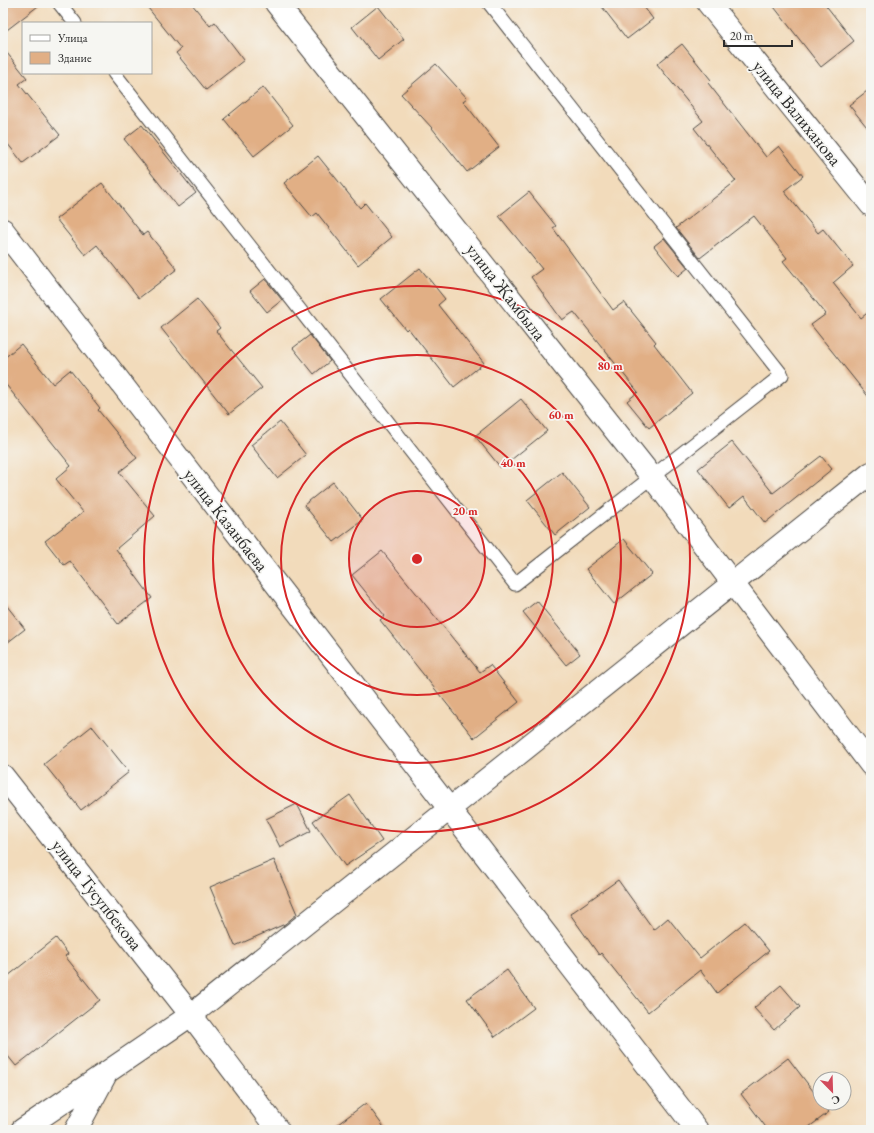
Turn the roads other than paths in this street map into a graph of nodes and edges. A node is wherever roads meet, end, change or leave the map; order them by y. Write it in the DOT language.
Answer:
graph roads {
  1 [pos="59,3"];
  2 [pos="276,3"];
  3 [pos="489,3"];
  4 [pos="708,3"];
  5 [pos="74,22"];
  6 [pos="115,74"];
  7 [pos="871,205"];
  8 [pos="3,230"];
  9 [pos="871,473"];
  10 [pos="652,477"];
  11 [pos="732,584"];
  12 [pos="871,765"];
  13 [pos="3,776"];
  14 [pos="449,810"];
  15 [pos="191,1015"];
  16 [pos="107,1072"];
  17 [pos="22,1130"];
  18 [pos="76,1130"];
  19 [pos="278,1130"];
  20 [pos="697,1130"];
  1 -- 5 [label="lane"];
  2 -- 10 [label="street, улица Жамбыла"];
  3 -- 10 [label="lane"];
  4 -- 7 [label="street, улица Валиханова"];
  6 -- 10 [label="lane"];
  8 -- 14 [label="street, улица Казанбаева"];
  9 -- 11 [label="street"];
  10 -- 11 [label="street, улица Жамбыла"];
  11 -- 12 [label="street, улица Жамбыла"];
  11 -- 14 [label="street"];
  13 -- 15 [label="street, улица Тусупбекова"];
  14 -- 15 [label="street"];
  14 -- 20 [label="street, улица Казанбаева"];
  15 -- 16 [label="street"];
  15 -- 19 [label="street, улица Тусупбекова"];
  16 -- 17 [label="street"];
  16 -- 18 [label="street"];
}
